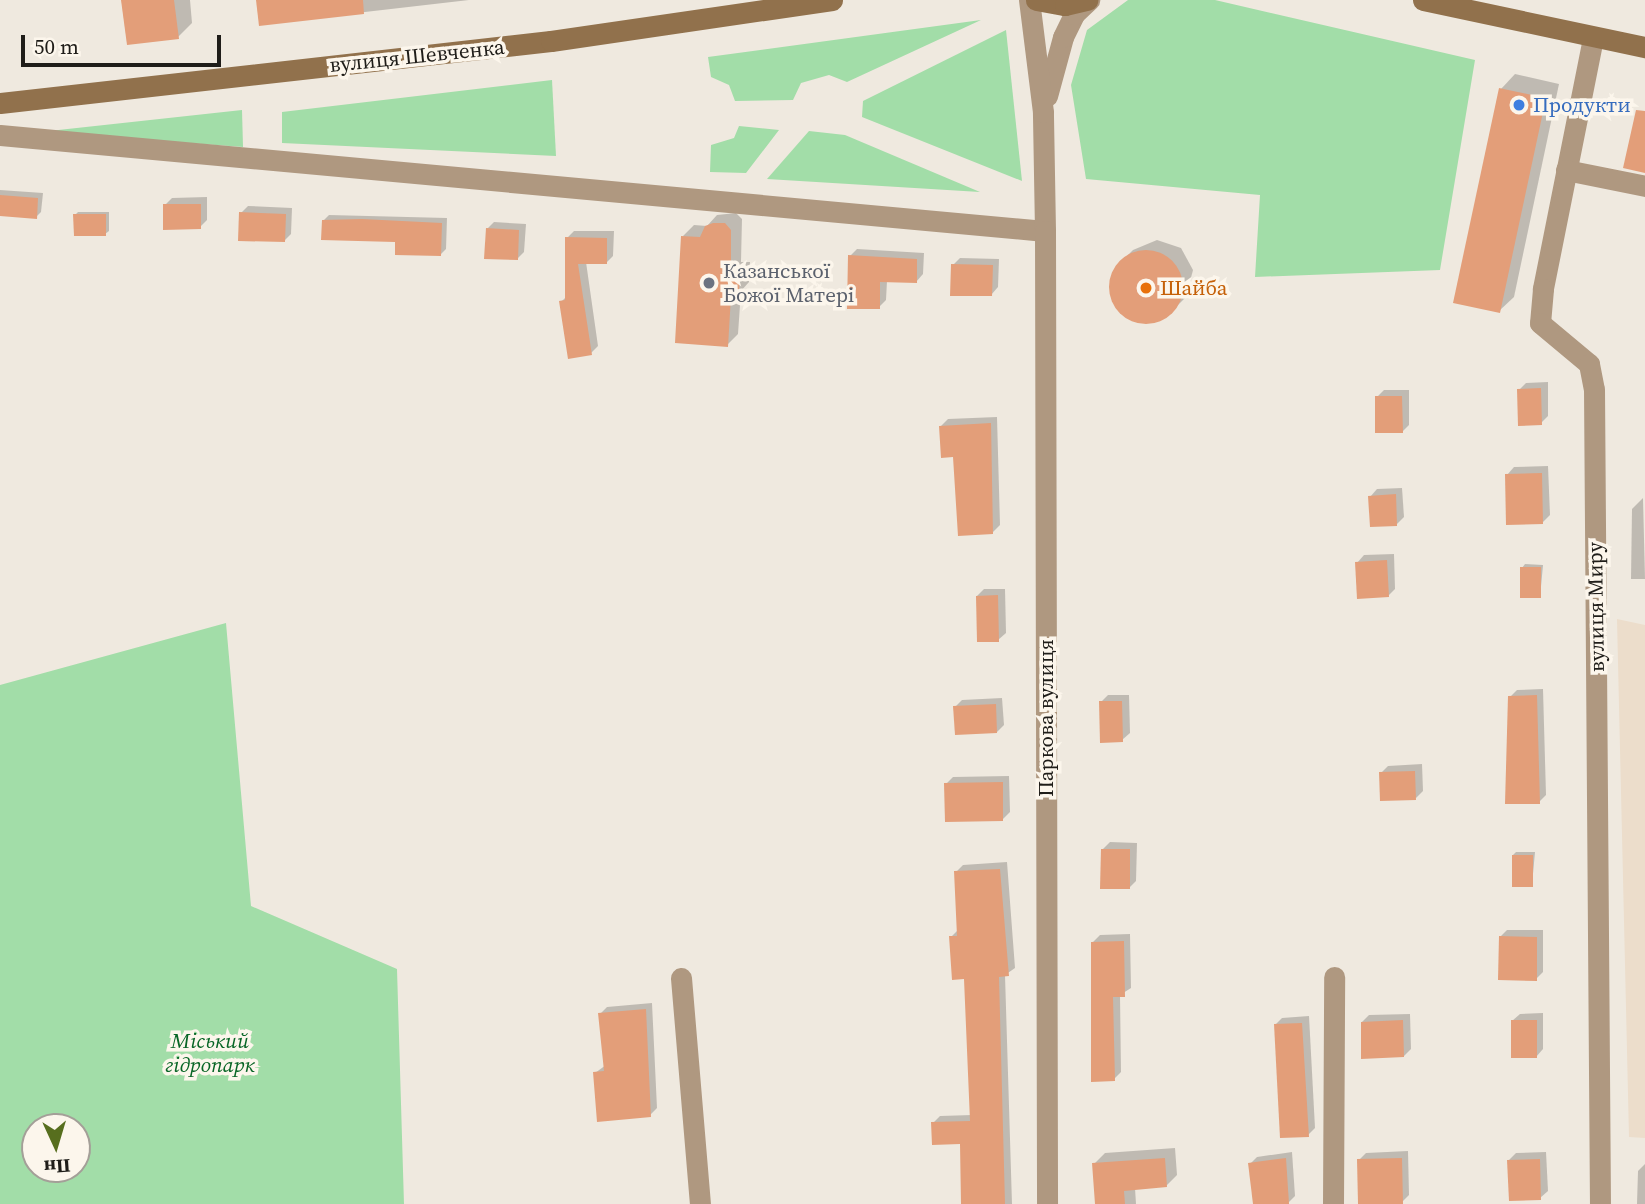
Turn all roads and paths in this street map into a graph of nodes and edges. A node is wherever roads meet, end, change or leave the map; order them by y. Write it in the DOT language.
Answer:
graph roads {
  1 [pos="763,0"];
  2 [pos="832,0"];
  3 [pos="1029,0"];
  4 [pos="1036,0"];
  5 [pos="1088,0"];
  6 [pos="1423,0"];
  7 [pos="736,15"];
  8 [pos="1593,38"];
  9 [pos="1645,47"];
  10 [pos="0,103"];
  11 [pos="1043,112"];
  12 [pos="0,135"];
  13 [pos="1566,170"];
  14 [pos="1645,186"];
  15 [pos="1045,231"];
  16 [pos="1334,977"];
  17 [pos="681,978"];
  18 [pos="700,1204"];
  19 [pos="1047,1204"];
  20 [pos="1333,1204"];
  21 [pos="1600,1204"];
  1 -- 7 [label="street"];
  2 -- 7 [label="main road, вулиця Шевченка"];
  3 -- 11 [label="street"];
  4 -- 5 [label="main road"];
  5 -- 11 [label="street"];
  6 -- 8 [label="main road"];
  7 -- 10 [label="main road, вулиця Шевченка"];
  8 -- 9 [label="main road"];
  8 -- 13 [label="street, вулиця Миру"];
  11 -- 15 [label="street, Паркова вулиця"];
  12 -- 15 [label="street"];
  13 -- 14 [label="street"];
  13 -- 21 [label="street, вулиця Миру"];
  15 -- 19 [label="street, Паркова вулиця"];
  16 -- 20 [label="street"];
  17 -- 18 [label="street"];
}
